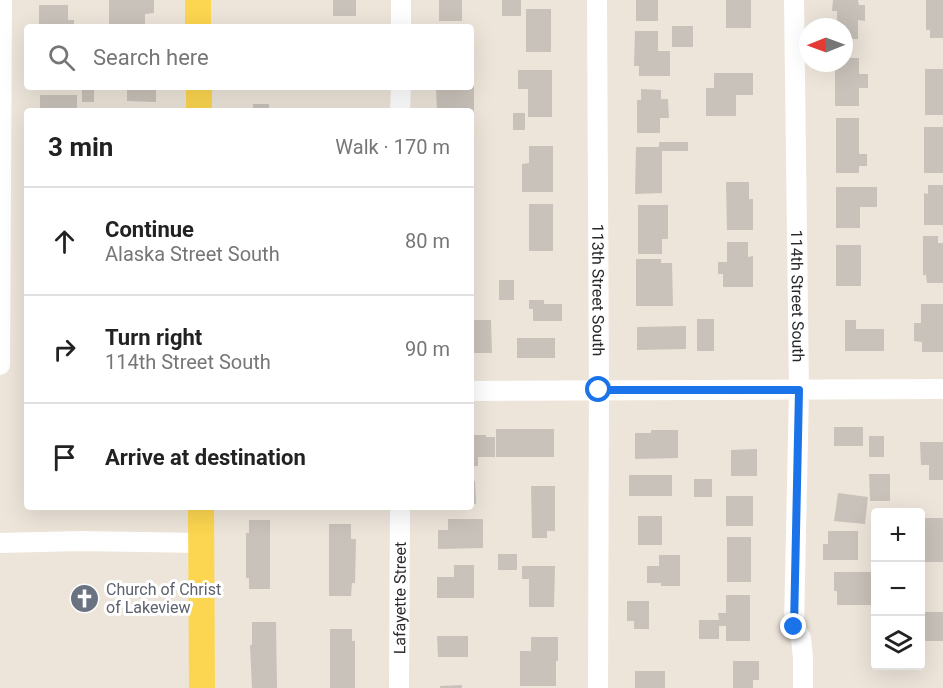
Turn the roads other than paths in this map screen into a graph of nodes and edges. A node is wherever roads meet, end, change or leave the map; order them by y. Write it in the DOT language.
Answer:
graph roads {
  1 [pos="2,0"];
  2 [pos="198,0"];
  3 [pos="400,0"];
  4 [pos="597,0"];
  5 [pos="794,0"];
  6 [pos="198,24"];
  7 [pos="400,24"];
  8 [pos="199,90"];
  9 [pos="400,90"];
  10 [pos="199,108"];
  11 [pos="400,108"];
  12 [pos="0,365"];
  13 [pos="943,389"];
  14 [pos="599,390"];
  15 [pos="799,390"];
  16 [pos="474,391"];
  17 [pos="201,510"];
  18 [pos="400,510"];
  19 [pos="0,543"];
  20 [pos="202,543"];
  21 [pos="202,688"];
  22 [pos="399,688"];
  23 [pos="598,688"];
  24 [pos="803,688"];
  1 -- 12 [label="street"];
  2 -- 6 [label="main road"];
  3 -- 7 [label="street"];
  4 -- 14 [label="street, 113th Street South"];
  5 -- 15 [label="street, 114th Street South"];
  8 -- 10 [label="main road"];
  9 -- 11 [label="street"];
  13 -- 15 [label="street"];
  14 -- 15 [label="street"];
  14 -- 16 [label="street"];
  14 -- 23 [label="street, 113th Street South"];
  15 -- 24 [label="street, 114th Street South"];
  17 -- 20 [label="main road"];
  18 -- 22 [label="street, Lafayette Street"];
  19 -- 20 [label="street"];
  20 -- 21 [label="main road"];
}
